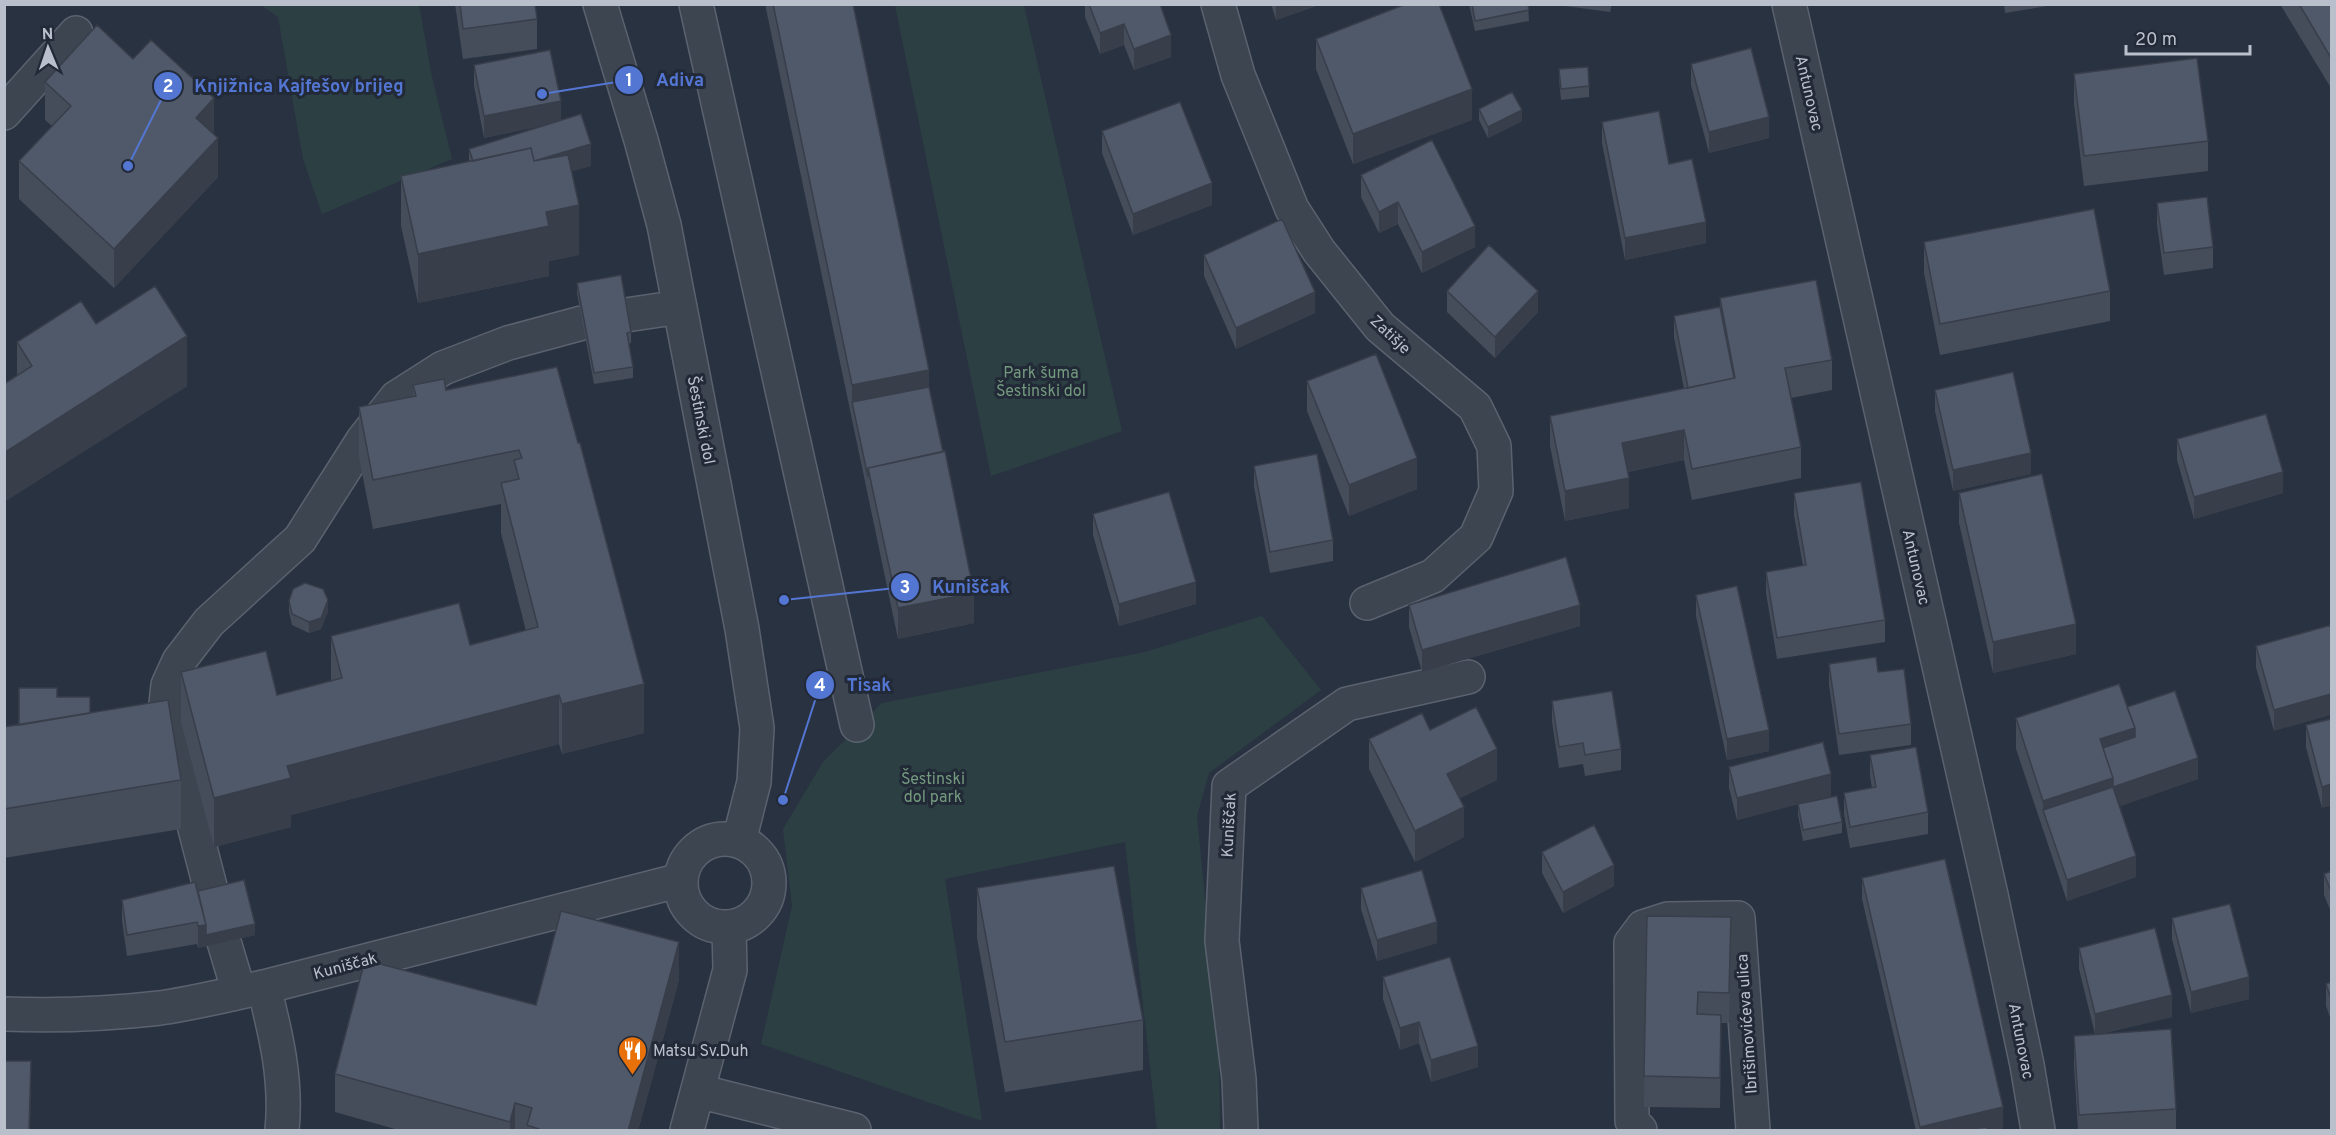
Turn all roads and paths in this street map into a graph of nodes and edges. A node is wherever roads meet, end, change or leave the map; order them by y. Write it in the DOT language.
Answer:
graph roads {
  1 [pos="600,4"];
  2 [pos="696,4"];
  3 [pos="1218,4"];
  4 [pos="1790,4"];
  5 [pos="76,33"];
  6 [pos="4,113"];
  7 [pos="680,307"];
  8 [pos="626,315"];
  9 [pos="582,323"];
  10 [pos="1367,603"];
  11 [pos="1468,677"];
  12 [pos="857,725"];
  13 [pos="739,841"];
  14 [pos="681,880"];
  15 [pos="213,898"];
  16 [pos="729,928"];
  17 [pos="224,942"];
  18 [pos="252,989"];
  19 [pos="4,1014"];
  20 [pos="698,1091"];
  21 [pos="282,1131"];
  22 [pos="687,1131"];
  23 [pos="854,1131"];
  24 [pos="1241,1131"];
  25 [pos="1640,1131"];
  26 [pos="1753,1131"];
  27 [pos="2038,1131"];
  1 -- 7 [label="street, Šestinski dol"];
  2 -- 12 [label="street"];
  3 -- 10 [label="street, Zatišje"];
  4 -- 27 [label="street, Antunovac"];
  5 -- 6 [label="street"];
  7 -- 8 [label="street"];
  7 -- 13 [label="street, Šestinski dol"];
  9 -- 15 [label="street"];
  11 -- 24 [label="street, Kuniščak"];
  13 -- 14 [label="street"];
  13 -- 16 [label="street"];
  14 -- 16 [label="street"];
  14 -- 18 [label="street, Kuniščak"];
  16 -- 20 [label="street"];
  17 -- 18 [label="street"];
  18 -- 19 [label="street, Kuniščak"];
  18 -- 21 [label="street"];
  20 -- 22 [label="street"];
  20 -- 23 [label="street"];
  25 -- 26 [label="street, Ibrišimovićeva ulica"];
}
